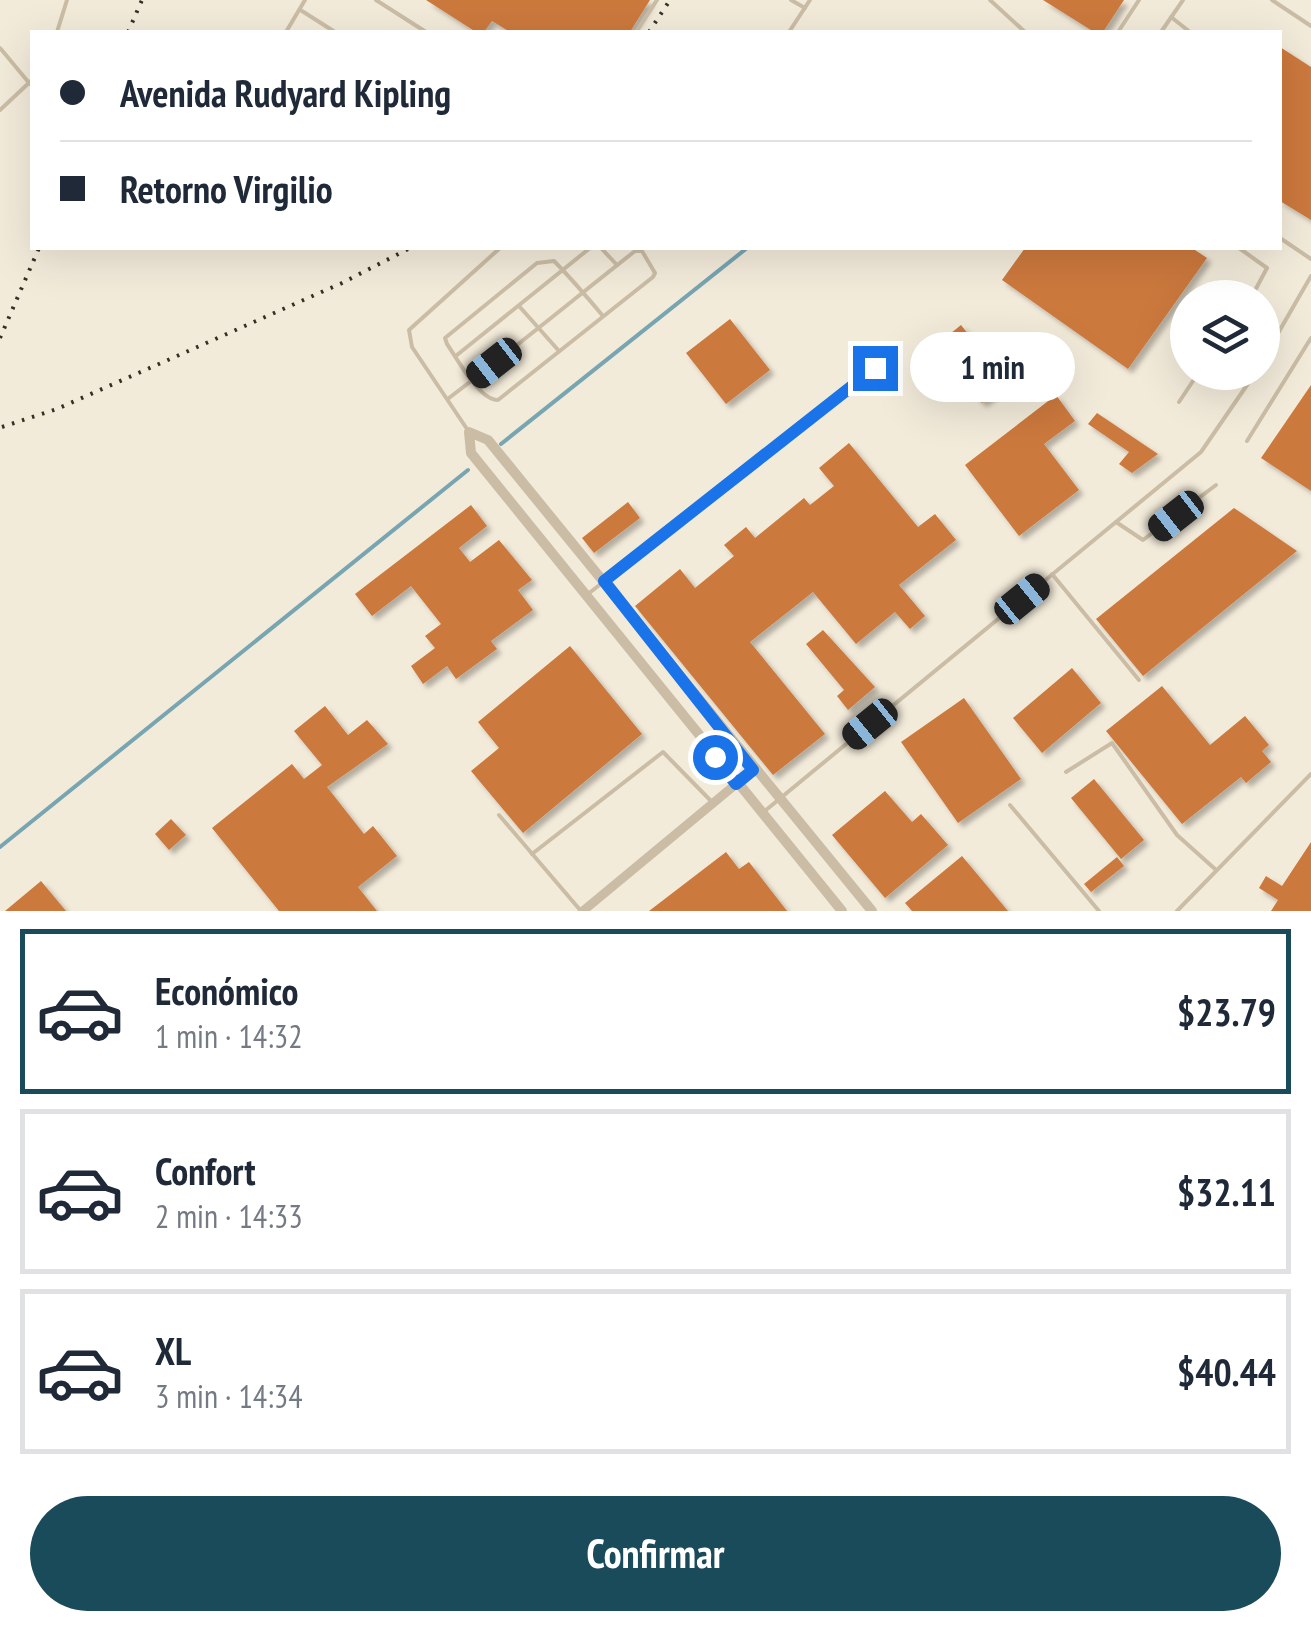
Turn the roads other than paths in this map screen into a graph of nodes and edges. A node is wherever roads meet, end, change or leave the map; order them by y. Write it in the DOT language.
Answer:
graph roads {
  1 [pos="67,0"];
  2 [pos="305,0"];
  3 [pos="376,0"];
  4 [pos="657,0"];
  5 [pos="791,0"];
  6 [pos="810,0"];
  7 [pos="990,0"];
  8 [pos="1139,0"];
  9 [pos="1182,0"];
  10 [pos="1272,0"];
  11 [pos="805,8"];
  12 [pos="302,11"];
  13 [pos="1171,17"];
  14 [pos="1311,26"];
  15 [pos="58,30"];
  16 [pos="288,30"];
  17 [pos="332,30"];
  18 [pos="423,30"];
  19 [pos="637,30"];
  20 [pos="790,30"];
  21 [pos="1023,30"];
  22 [pos="1119,30"];
  23 [pos="1162,30"];
  24 [pos="1187,30"];
  25 [pos="0,48"];
  26 [pos="30,81"];
  27 [pos="30,83"];
  28 [pos="0,110"];
  29 [pos="1282,239"];
  30 [pos="498,250"];
  31 [pos="587,250"];
  32 [pos="603,250"];
  33 [pos="1242,250"];
  34 [pos="1311,260"];
  35 [pos="617,265"];
  36 [pos="562,270"];
  37 [pos="1311,276"];
  38 [pos="1261,280"];
  39 [pos="583,292"];
  40 [pos="518,305"];
  41 [pos="603,316"];
  42 [pos="538,328"];
  43 [pos="1280,330"];
  44 [pos="1311,338"];
  45 [pos="558,351"];
  46 [pos="456,356"];
  47 [pos="875,368"];
  48 [pos="473,380"];
  49 [pos="1186,390"];
  50 [pos="1245,390"];
  51 [pos="449,398"];
  52 [pos="1178,402"];
  53 [pos="469,432"];
  54 [pos="1247,441"];
  55 [pos="510,470"];
  56 [pos="494,483"];
  57 [pos="1216,485"];
  58 [pos="1115,522"];
  59 [pos="1052,574"];
  60 [pos="604,581"];
  61 [pos="586,595"];
  62 [pos="1139,680"];
  63 [pos="753,770"];
  64 [pos="1066,772"];
  65 [pos="1311,774"];
  66 [pos="736,784"];
  67 [pos="779,798"];
  68 [pos="714,803"];
  69 [pos="1010,805"];
  70 [pos="761,814"];
  71 [pos="498,815"];
  72 [pos="532,854"];
  73 [pos="1215,868"];
  74 [pos="582,911"];
  75 [pos="842,911"];
  76 [pos="872,911"];
  77 [pos="1099,911"];
  78 [pos="1177,911"];
  1 -- 15 [label="lane"];
  2 -- 12 [label="lane"];
  3 -- 18 [label="lane"];
  4 -- 19 [label="lane"];
  5 -- 11 [label="lane"];
  6 -- 11 [label="lane"];
  7 -- 21 [label="lane"];
  8 -- 22 [label="lane"];
  9 -- 13 [label="lane"];
  10 -- 14 [label="lane"];
  11 -- 20 [label="lane"];
  12 -- 16 [label="lane"];
  12 -- 17 [label="lane"];
  13 -- 23 [label="lane"];
  13 -- 24 [label="lane"];
  25 -- 26 [label="lane"];
  27 -- 28 [label="lane"];
  29 -- 34 [label="lane"];
  30 -- 51 [label="lane"];
  31 -- 36 [label="lane"];
  32 -- 35 [label="lane"];
  33 -- 38 [label="lane"];
  35 -- 39 [label="lane"];
  35 -- 41 [label="lane"];
  36 -- 39 [label="lane"];
  36 -- 40 [label="lane"];
  36 -- 46 [label="lane"];
  37 -- 43 [label="lane"];
  39 -- 41 [label="lane"];
  39 -- 42 [label="lane"];
  40 -- 42 [label="lane"];
  40 -- 46 [label="lane"];
  41 -- 45 [label="lane"];
  42 -- 45 [label="lane"];
  42 -- 48 [label="lane"];
  44 -- 54 [label="lane"];
  45 -- 48 [label="lane"];
  46 -- 48 [label="lane"];
  47 -- 60 [label="lane"];
  48 -- 51 [label="lane"];
  49 -- 52 [label="lane"];
  50 -- 58 [label="lane"];
  51 -- 53 [label="lane"];
  53 -- 55 [label="street"];
  53 -- 56 [label="street"];
  55 -- 56 [label="street"];
  55 -- 60 [label="street"];
  56 -- 61 [label="street"];
  57 -- 58 [label="lane"];
  58 -- 59 [label="lane"];
  59 -- 62 [label="lane"];
  59 -- 67 [label="lane"];
  60 -- 61 [label="lane"];
  60 -- 63 [label="street"];
  61 -- 66 [label="street"];
  63 -- 66 [label="street"];
  63 -- 67 [label="street"];
  64 -- 73 [label="lane"];
  65 -- 73 [label="lane"];
  66 -- 68 [label="street"];
  66 -- 70 [label="street"];
  67 -- 70 [label="lane"];
  67 -- 76 [label="street"];
  68 -- 72 [label="lane"];
  68 -- 74 [label="street"];
  69 -- 77 [label="lane"];
  70 -- 75 [label="street"];
  71 -- 72 [label="lane"];
  72 -- 74 [label="lane"];
  73 -- 78 [label="lane"];
}
